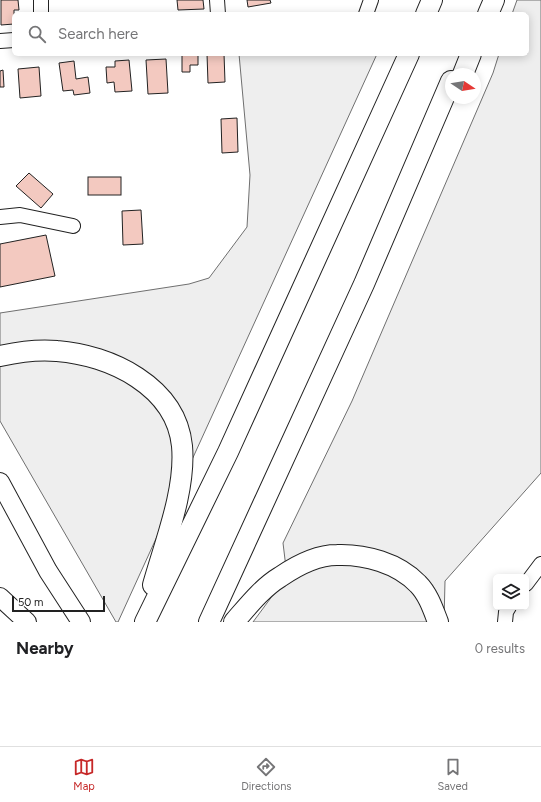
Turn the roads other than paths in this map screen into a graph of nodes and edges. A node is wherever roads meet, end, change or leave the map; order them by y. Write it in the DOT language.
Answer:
graph roads {
  1 [pos="40,0"];
  2 [pos="217,0"];
  3 [pos="371,0"];
  4 [pos="420,0"];
  5 [pos="432,0"];
  6 [pos="482,0"];
  7 [pos="494,0"];
  8 [pos="41,12"];
  9 [pos="218,12"];
  10 [pos="367,12"];
  11 [pos="415,12"];
  12 [pos="427,12"];
  13 [pos="478,12"];
  14 [pos="489,12"];
  15 [pos="12,40"];
  16 [pos="0,41"];
  17 [pos="396,56"];
  18 [pos="407,56"];
  19 [pos="461,56"];
  20 [pos="470,56"];
  21 [pos="456,68"];
  22 [pos="465,68"];
  23 [pos="445,94"];
  24 [pos="449,104"];
  25 [pos="382,116"];
  26 [pos="0,217"];
  27 [pos="73,226"];
  28 [pos="364,284"];
  29 [pos="0,356"];
  30 [pos="0,482"];
  31 [pos="541,564"];
  32 [pos="529,580"];
  33 [pos="0,597"];
  34 [pos="507,610"];
  35 [pos="27,622"];
  36 [pos="81,622"];
  37 [pos="144,622"];
  38 [pos="209,622"];
  39 [pos="234,622"];
  40 [pos="438,622"];
  41 [pos="505,622"];
  1 -- 8 [label="street"];
  2 -- 9 [label="street"];
  3 -- 10 [label="street"];
  4 -- 11 [label="highway"];
  5 -- 12 [label="highway"];
  6 -- 13 [label="highway"];
  7 -- 14 [label="highway"];
  15 -- 16 [label="street"];
  17 -- 25 [label="highway"];
  18 -- 25 [label="highway"];
  19 -- 21 [label="highway"];
  20 -- 22 [label="highway"];
  23 -- 28 [label="highway"];
  24 -- 28 [label="highway"];
  25 -- 37 [label="highway"];
  26 -- 27 [label="street"];
  28 -- 38 [label="highway"];
  29 -- 37 [label="highway"];
  30 -- 36 [label="main road"];
  31 -- 32 [label="street"];
  33 -- 35 [label="main road"];
  34 -- 41 [label="street"];
  39 -- 40 [label="highway"];
}
